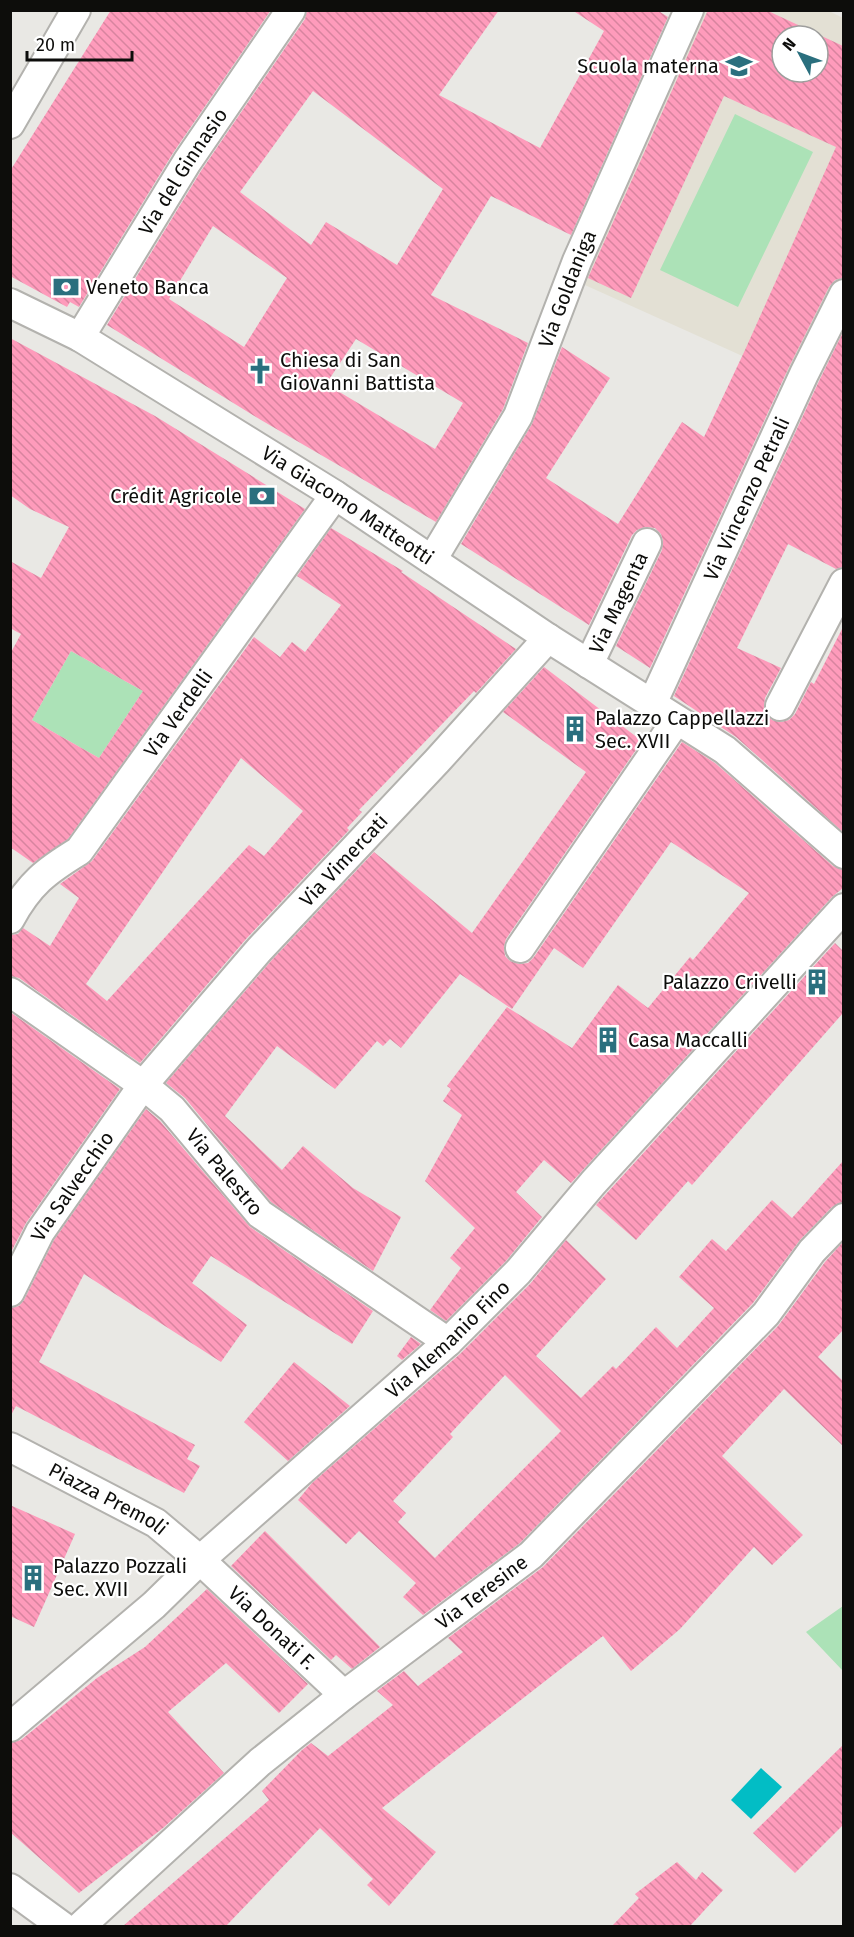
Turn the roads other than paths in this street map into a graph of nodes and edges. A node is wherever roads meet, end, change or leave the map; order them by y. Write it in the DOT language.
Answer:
graph roads {
  1 [pos="76,10"];
  2 [pos="291,10"];
  3 [pos="689,10"];
  4 [pos="10,124"];
  5 [pos="843,294"];
  6 [pos="10,303"];
  7 [pos="80,337"];
  8 [pos="335,495"];
  9 [pos="647,543"];
  10 [pos="432,560"];
  11 [pos="843,583"];
  12 [pos="548,638"];
  13 [pos="589,664"];
  14 [pos="652,704"];
  15 [pos="780,706"];
  16 [pos="676,721"];
  17 [pos="843,854"];
  18 [pos="843,908"];
  19 [pos="10,919"];
  20 [pos="520,948"];
  21 [pos="10,992"];
  22 [pos="142,1085"];
  23 [pos="843,1218"];
  24 [pos="10,1292"];
  25 [pos="448,1342"];
  26 [pos="10,1447"];
  27 [pos="200,1560"];
  28 [pos="344,1695"];
  29 [pos="10,1727"];
  30 [pos="10,1888"];
  31 [pos="62,1926"];
  32 [pos="81,1926"];
  1 -- 4 [label="street"];
  2 -- 7 [label="street, Via del Ginnasio"];
  3 -- 10 [label="street, Via Goldaniga"];
  5 -- 14 [label="street, Via Vincenzo Petrali"];
  6 -- 7 [label="street, Via Giacomo Matteotti"];
  7 -- 8 [label="street, Via Giacomo Matteotti"];
  8 -- 10 [label="street, Via Giacomo Matteotti"];
  8 -- 19 [label="street, Via Verdelli"];
  9 -- 13 [label="street, Via Magenta"];
  10 -- 12 [label="street, Via Giacomo Matteotti"];
  11 -- 15 [label="street"];
  12 -- 13 [label="street, Via Giacomo Matteotti"];
  12 -- 22 [label="street, Via Vimercati"];
  13 -- 14 [label="street, Via Giacomo Matteotti"];
  14 -- 16 [label="street, Via Giacomo Matteotti"];
  16 -- 17 [label="street, Via Giacomo Matteotti"];
  16 -- 20 [label="street"];
  18 -- 25 [label="street, Via Alemanio Fino"];
  21 -- 22 [label="street, Via Palestro"];
  22 -- 24 [label="street, Via Salvecchio"];
  22 -- 25 [label="street, Via Palestro"];
  23 -- 28 [label="street, Via Teresine"];
  25 -- 27 [label="street, Via Alemanio Fino"];
  26 -- 27 [label="street, Piazza Premoli"];
  27 -- 28 [label="street, Via Donati F."];
  27 -- 29 [label="street, Via Alemanio Fino"];
  28 -- 32 [label="street, Via Teresine"];
  30 -- 31 [label="street"];
}
